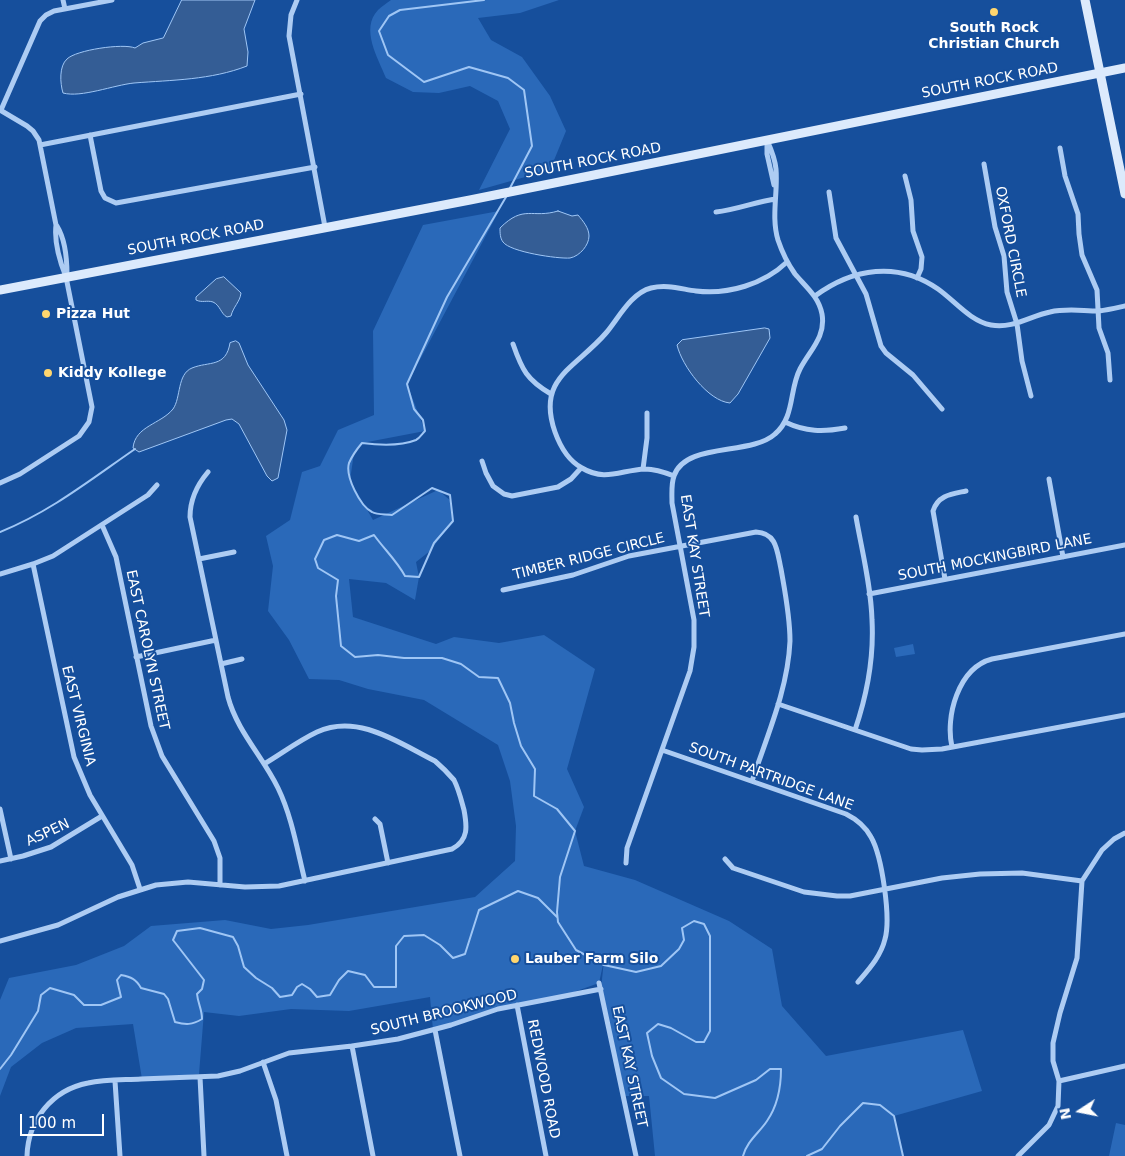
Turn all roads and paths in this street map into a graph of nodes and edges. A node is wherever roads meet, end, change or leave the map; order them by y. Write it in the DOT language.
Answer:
graph roads {
  1 [pos="63,0"];
  2 [pos="112,0"];
  3 [pos="297,0"];
  4 [pos="1085,0"];
  5 [pos="64,9"];
  6 [pos="1125,68"];
  7 [pos="1100,73"];
  8 [pos="301,94"];
  9 [pos="1,110"];
  10 [pos="90,135"];
  11 [pos="767,140"];
  12 [pos="40,145"];
  13 [pos="1060,148"];
  14 [pos="984,164"];
  15 [pos="314,167"];
  16 [pos="905,176"];
  17 [pos="829,192"];
  18 [pos="1125,194"];
  19 [pos="775,200"];
  20 [pos="716,212"];
  21 [pos="325,227"];
  22 [pos="787,262"];
  23 [pos="856,274"];
  24 [pos="66,277"];
  25 [pos="917,278"];
  26 [pos="0,290"];
  27 [pos="815,296"];
  28 [pos="1125,306"];
  29 [pos="1099,311"];
  30 [pos="1017,324"];
  31 [pos="513,344"];
  32 [pos="1110,380"];
  33 [pos="552,394"];
  34 [pos="1031,396"];
  35 [pos="942,409"];
  36 [pos="647,413"];
  37 [pos="786,422"];
  38 [pos="845,428"];
  39 [pos="482,461"];
  40 [pos="581,468"];
  41 [pos="643,469"];
  42 [pos="208,472"];
  43 [pos="674,476"];
  44 [pos="1049,479"];
  45 [pos="0,483"];
  46 [pos="157,485"];
  47 [pos="966,491"];
  48 [pos="856,517"];
  49 [pos="102,525"];
  50 [pos="1125,545"];
  51 [pos="680,546"];
  52 [pos="234,552"];
  53 [pos="1063,557"];
  54 [pos="199,559"];
  55 [pos="33,564"];
  56 [pos="0,574"];
  57 [pos="945,579"];
  58 [pos="503,590"];
  59 [pos="869,594"];
  60 [pos="1125,634"];
  61 [pos="216,640"];
  62 [pos="136,657"];
  63 [pos="242,659"];
  64 [pos="221,664"];
  65 [pos="778,704"];
  66 [pos="1125,715"];
  67 [pos="855,730"];
  68 [pos="952,748"];
  69 [pos="662,750"];
  70 [pos="264,764"];
  71 [pos="752,781"];
  72 [pos="0,808"];
  73 [pos="102,816"];
  74 [pos="375,819"];
  75 [pos="1125,833"];
  76 [pos="11,859"];
  77 [pos="726,859"];
  78 [pos="0,861"];
  79 [pos="388,863"];
  80 [pos="626,863"];
  81 [pos="304,881"];
  82 [pos="1082,881"];
  83 [pos="220,885"];
  84 [pos="140,889"];
  85 [pos="884,889"];
  86 [pos="0,940"];
  87 [pos="858,982"];
  88 [pos="600,986"];
  89 [pos="517,1005"];
  90 [pos="435,1030"];
  91 [pos="352,1046"];
  92 [pos="263,1062"];
  93 [pos="1125,1066"];
  94 [pos="200,1076"];
  95 [pos="115,1080"];
  96 [pos="1059,1080"];
  97 [pos="27,1156"];
  98 [pos="120,1156"];
  99 [pos="204,1156"];
  100 [pos="286,1156"];
  101 [pos="373,1156"];
  102 [pos="460,1156"];
  103 [pos="546,1156"];
  104 [pos="636,1156"];
  105 [pos="1018,1156"];
  1 -- 5 [label="street"];
  2 -- 5 [label="street"];
  3 -- 8 [label="street"];
  4 -- 7 [label="main road"];
  5 -- 9 [label="street"];
  6 -- 7 [label="main road, SOUTH ROCK ROAD"];
  7 -- 11 [label="main road, SOUTH ROCK ROAD"];
  7 -- 18 [label="main road"];
  8 -- 10 [label="street"];
  8 -- 15 [label="street"];
  9 -- 12 [label="street"];
  10 -- 12 [label="street"];
  10 -- 15 [label="street"];
  11 -- 19 [label="street"];
  11 -- 21 [label="main road, SOUTH ROCK ROAD"];
  12 -- 24 [label="street"];
  13 -- 29 [label="street"];
  14 -- 30 [label="street, OXFORD CIRCLE"];
  15 -- 21 [label="street"];
  16 -- 25 [label="street"];
  17 -- 23 [label="street"];
  19 -- 20 [label="street"];
  19 -- 22 [label="street"];
  21 -- 24 [label="main road, SOUTH ROCK ROAD"];
  22 -- 27 [label="street"];
  22 -- 33 [label="street"];
  23 -- 25 [label="street"];
  23 -- 27 [label="street"];
  23 -- 35 [label="street"];
  24 -- 26 [label="main road, SOUTH ROCK ROAD"];
  24 -- 45 [label="street"];
  25 -- 30 [label="street"];
  27 -- 37 [label="street"];
  28 -- 29 [label="street"];
  29 -- 30 [label="street"];
  29 -- 32 [label="street"];
  30 -- 34 [label="street, OXFORD CIRCLE"];
  31 -- 33 [label="street"];
  33 -- 40 [label="street"];
  36 -- 41 [label="street"];
  37 -- 38 [label="street"];
  37 -- 43 [label="street, EAST KAY STREET"];
  39 -- 40 [label="street"];
  40 -- 41 [label="street"];
  41 -- 43 [label="street"];
  42 -- 54 [label="street"];
  43 -- 51 [label="street, EAST KAY STREET"];
  44 -- 53 [label="street"];
  46 -- 49 [label="street"];
  47 -- 57 [label="street"];
  48 -- 59 [label="street"];
  49 -- 55 [label="street"];
  49 -- 62 [label="street, EAST CAROLYN STREET"];
  50 -- 53 [label="street, SOUTH MOCKINGBIRD LANE"];
  51 -- 58 [label="street, TIMBER RIDGE CIRCLE"];
  51 -- 65 [label="street, TIMBER RIDGE CIRCLE"];
  51 -- 69 [label="street, EAST KAY STREET"];
  52 -- 54 [label="street"];
  53 -- 57 [label="street, SOUTH MOCKINGBIRD LANE"];
  54 -- 61 [label="street"];
  55 -- 56 [label="street"];
  55 -- 73 [label="street, EAST VIRGINIA"];
  57 -- 59 [label="street, SOUTH MOCKINGBIRD LANE"];
  59 -- 67 [label="street"];
  60 -- 68 [label="street"];
  61 -- 62 [label="street"];
  61 -- 64 [label="street"];
  62 -- 83 [label="street, EAST CAROLYN STREET"];
  63 -- 64 [label="street"];
  64 -- 70 [label="street"];
  65 -- 67 [label="street"];
  65 -- 71 [label="street"];
  66 -- 68 [label="street"];
  67 -- 68 [label="street"];
  69 -- 71 [label="street, SOUTH PARTRIDGE LANE"];
  69 -- 80 [label="street, EAST KAY STREET"];
  70 -- 79 [label="street"];
  70 -- 81 [label="street"];
  71 -- 85 [label="street, SOUTH PARTRIDGE LANE"];
  72 -- 76 [label="street"];
  73 -- 76 [label="street, ASPEN"];
  73 -- 84 [label="street, EAST VIRGINIA"];
  74 -- 79 [label="street"];
  75 -- 82 [label="street"];
  76 -- 78 [label="street, ASPEN"];
  77 -- 85 [label="street"];
  79 -- 81 [label="street"];
  81 -- 83 [label="street"];
  82 -- 85 [label="street"];
  82 -- 96 [label="street"];
  83 -- 84 [label="street"];
  84 -- 86 [label="street"];
  85 -- 87 [label="street, SOUTH PARTRIDGE LANE"];
  88 -- 89 [label="street, SOUTH BROOKWOOD"];
  88 -- 104 [label="street, EAST KAY STREET"];
  89 -- 90 [label="street, SOUTH BROOKWOOD"];
  89 -- 103 [label="street, REDWOOD ROAD"];
  90 -- 91 [label="street, SOUTH BROOKWOOD"];
  90 -- 102 [label="street"];
  91 -- 92 [label="street, SOUTH BROOKWOOD"];
  91 -- 101 [label="street"];
  92 -- 94 [label="street, SOUTH BROOKWOOD"];
  92 -- 100 [label="street"];
  93 -- 96 [label="street"];
  94 -- 95 [label="street, SOUTH BROOKWOOD"];
  94 -- 99 [label="street"];
  95 -- 97 [label="street, SOUTH BROOKWOOD"];
  95 -- 98 [label="street"];
  96 -- 105 [label="street"];
}
